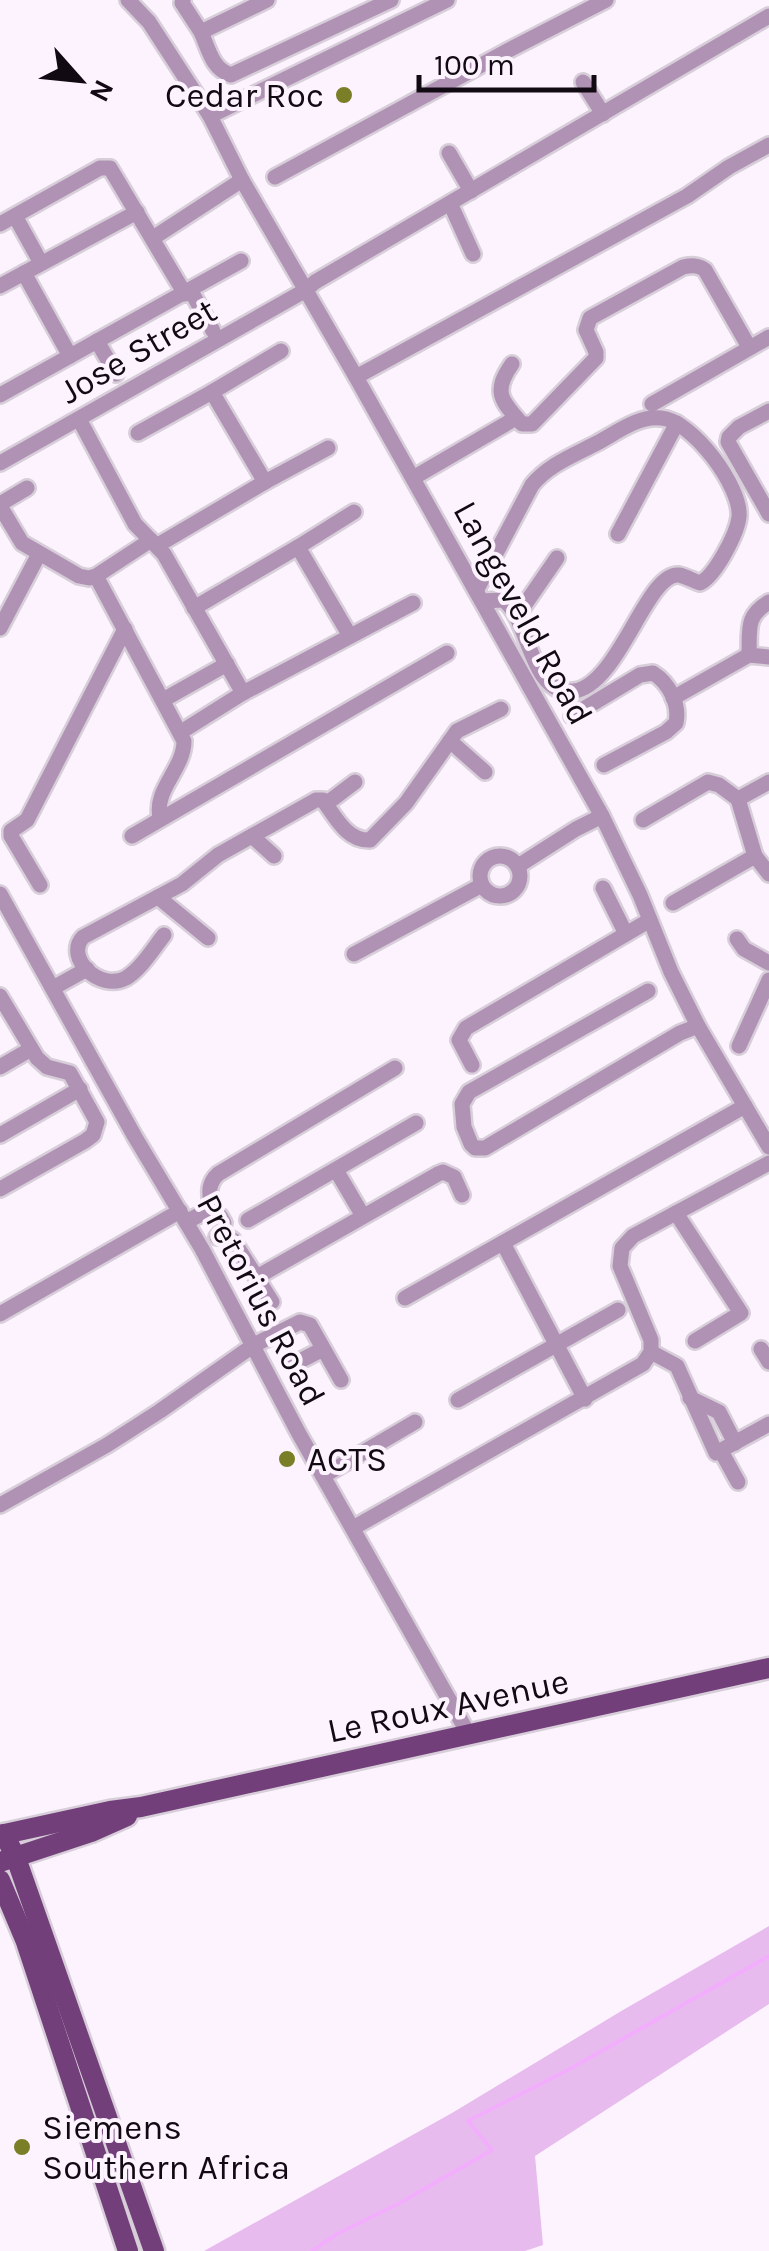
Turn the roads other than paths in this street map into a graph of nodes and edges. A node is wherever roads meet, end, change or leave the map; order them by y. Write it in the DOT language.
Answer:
graph roads {
  1 [pos="128,0"];
  2 [pos="183,0"];
  3 [pos="267,0"];
  4 [pos="391,0"];
  5 [pos="446,0"];
  6 [pos="606,0"];
  7 [pos="577,7"];
  8 [pos="769,16"];
  9 [pos="201,32"];
  10 [pos="582,82"];
  11 [pos="603,114"];
  12 [pos="210,116"];
  13 [pos="769,145"];
  14 [pos="450,154"];
  15 [pos="275,177"];
  16 [pos="242,180"];
  17 [pos="472,190"];
  18 [pos="450,203"];
  19 [pos="137,212"];
  20 [pos="7,220"];
  21 [pos="153,238"];
  22 [pos="473,254"];
  23 [pos="241,261"];
  24 [pos="42,263"];
  25 [pos="24,273"];
  26 [pos="0,286"];
  27 [pos="306,290"];
  28 [pos="188,293"];
  29 [pos="213,330"];
  30 [pos="769,336"];
  31 [pos="96,341"];
  32 [pos="749,347"];
  33 [pos="769,348"];
  34 [pos="281,351"];
  35 [pos="70,356"];
  36 [pos="512,364"];
  37 [pos="116,374"];
  38 [pos="356,377"];
  39 [pos="701,387"];
  40 [pos="212,392"];
  41 [pos="0,395"];
  42 [pos="652,404"];
  43 [pos="769,411"];
  44 [pos="516,418"];
  45 [pos="78,419"];
  46 [pos="676,423"];
  47 [pos="138,433"];
  48 [pos="328,448"];
  49 [pos="0,463"];
  50 [pos="769,477"];
  51 [pos="413,478"];
  52 [pos="265,482"];
  53 [pos="754,486"];
  54 [pos="27,488"];
  55 [pos="0,505"];
  56 [pos="354,512"];
  57 [pos="769,514"];
  58 [pos="618,534"];
  59 [pos="154,543"];
  60 [pos="298,547"];
  61 [pos="39,554"];
  62 [pos="557,558"];
  63 [pos="96,576"];
  64 [pos="479,596"];
  65 [pos="413,602"];
  66 [pos="769,602"];
  67 [pos="194,608"];
  68 [pos="517,616"];
  69 [pos="0,628"];
  70 [pos="125,629"];
  71 [pos="350,636"];
  72 [pos="447,653"];
  73 [pos="749,655"];
  74 [pos="769,657"];
  75 [pos="227,664"];
  76 [pos="243,692"];
  77 [pos="673,698"];
  78 [pos="164,700"];
  79 [pos="500,709"];
  80 [pos="572,716"];
  81 [pos="181,732"];
  82 [pos="450,742"];
  83 [pos="604,764"];
  84 [pos="485,772"];
  85 [pos="356,782"];
  86 [pos="769,782"];
  87 [pos="738,800"];
  88 [pos="326,804"];
  89 [pos="602,816"];
  90 [pos="160,818"];
  91 [pos="643,820"];
  92 [pos="132,836"];
  93 [pos="252,836"];
  94 [pos="274,856"];
  95 [pos="756,856"];
  96 [pos="518,866"];
  97 [pos="769,874"];
  98 [pos="40,885"];
  99 [pos="482,885"];
  100 [pos="603,888"];
  101 [pos="0,894"];
  102 [pos="158,897"];
  103 [pos="673,903"];
  104 [pos="650,920"];
  105 [pos="626,934"];
  106 [pos="164,935"];
  107 [pos="208,938"];
  108 [pos="737,939"];
  109 [pos="354,954"];
  110 [pos="769,963"];
  111 [pos="86,968"];
  112 [pos="769,980"];
  113 [pos="53,988"];
  114 [pos="648,991"];
  115 [pos="2,1005"];
  116 [pos="698,1026"];
  117 [pos="739,1046"];
  118 [pos="31,1049"];
  119 [pos="472,1065"];
  120 [pos="0,1067"];
  121 [pos="395,1068"];
  122 [pos="80,1089"];
  123 [pos="745,1106"];
  124 [pos="416,1123"];
  125 [pos="0,1135"];
  126 [pos="769,1147"];
  127 [pos="769,1163"];
  128 [pos="336,1170"];
  129 [pos="0,1189"];
  130 [pos="462,1195"];
  131 [pos="212,1213"];
  132 [pos="676,1213"];
  133 [pos="183,1216"];
  134 [pos="362,1216"];
  135 [pos="248,1220"];
  136 [pos="222,1233"];
  137 [pos="503,1243"];
  138 [pos="202,1249"];
  139 [pos="257,1278"];
  140 [pos="405,1298"];
  141 [pos="272,1302"];
  142 [pos="618,1310"];
  143 [pos="0,1314"];
  144 [pos="695,1340"];
  145 [pos="556,1344"];
  146 [pos="254,1345"];
  147 [pos="323,1349"];
  148 [pos="651,1352"];
  149 [pos="294,1364"];
  150 [pos="341,1380"];
  151 [pos="586,1398"];
  152 [pos="458,1400"];
  153 [pos="415,1422"];
  154 [pos="769,1424"];
  155 [pos="724,1449"];
  156 [pos="323,1476"];
  157 [pos="738,1482"];
  158 [pos="0,1505"];
  159 [pos="353,1528"];
  160 [pos="769,1668"];
  161 [pos="470,1735"];
  162 [pos="142,1807"];
  163 [pos="1,1832"];
  164 [pos="8,1860"];
  165 [pos="0,1880"];
  166 [pos="128,2251"];
  167 [pos="154,2251"];
  1 -- 12 [label="street, Langeveld Road"];
  2 -- 9 [label="street"];
  3 -- 9 [label="street"];
  4 -- 9 [label="street"];
  5 -- 12 [label="street"];
  6 -- 7 [label="street"];
  7 -- 15 [label="street"];
  8 -- 11 [label="street, Jose Street"];
  10 -- 11 [label="street"];
  11 -- 17 [label="street, Jose Street"];
  12 -- 16 [label="street, Langeveld Road"];
  13 -- 38 [label="street"];
  14 -- 17 [label="street"];
  16 -- 21 [label="street"];
  16 -- 27 [label="street, Langeveld Road"];
  17 -- 18 [label="street, Jose Street"];
  18 -- 22 [label="street"];
  18 -- 27 [label="street, Jose Street"];
  19 -- 20 [label="street"];
  19 -- 21 [label="street"];
  19 -- 24 [label="street"];
  20 -- 24 [label="street"];
  21 -- 28 [label="street"];
  23 -- 28 [label="street"];
  24 -- 25 [label="street"];
  25 -- 26 [label="street"];
  25 -- 35 [label="street"];
  27 -- 38 [label="street, Langeveld Road"];
  27 -- 45 [label="street, Jose Street"];
  28 -- 29 [label="street"];
  28 -- 31 [label="street"];
  30 -- 32 [label="street"];
  31 -- 35 [label="street"];
  31 -- 37 [label="street"];
  32 -- 42 [label="street"];
  32 -- 44 [label="street"];
  33 -- 39 [label="street"];
  34 -- 40 [label="street"];
  35 -- 41 [label="street"];
  36 -- 44 [label="street"];
  38 -- 51 [label="street, Langeveld Road"];
  40 -- 47 [label="street"];
  40 -- 52 [label="street"];
  43 -- 53 [label="street"];
  44 -- 51 [label="street"];
  45 -- 49 [label="street, Jose Street"];
  45 -- 59 [label="street"];
  46 -- 58 [label="street"];
  46 -- 64 [label="street"];
  46 -- 68 [label="street"];
  48 -- 52 [label="street"];
  50 -- 53 [label="street"];
  51 -- 64 [label="street, Langeveld Road"];
  52 -- 59 [label="street"];
  53 -- 57 [label="street"];
  54 -- 55 [label="street"];
  55 -- 61 [label="street"];
  56 -- 60 [label="street"];
  59 -- 63 [label="street"];
  59 -- 67 [label="street"];
  60 -- 67 [label="street"];
  60 -- 71 [label="street"];
  61 -- 63 [label="street"];
  61 -- 69 [label="street"];
  62 -- 68 [label="street"];
  63 -- 70 [label="street"];
  64 -- 68 [label="street"];
  64 -- 89 [label="street, Langeveld Road"];
  65 -- 71 [label="street"];
  66 -- 73 [label="street"];
  67 -- 75 [label="street"];
  70 -- 78 [label="street"];
  70 -- 98 [label="street"];
  71 -- 76 [label="street"];
  72 -- 90 [label="street"];
  73 -- 74 [label="street"];
  73 -- 77 [label="street"];
  75 -- 76 [label="street"];
  75 -- 78 [label="street"];
  76 -- 81 [label="street"];
  77 -- 80 [label="street"];
  77 -- 83 [label="street"];
  78 -- 81 [label="street"];
  79 -- 82 [label="street"];
  81 -- 90 [label="street"];
  82 -- 84 [label="street"];
  82 -- 88 [label="street"];
  85 -- 88 [label="street"];
  86 -- 87 [label="street"];
  87 -- 91 [label="street"];
  87 -- 95 [label="street"];
  88 -- 93 [label="street"];
  89 -- 96 [label="street"];
  89 -- 104 [label="street, Langeveld Road"];
  90 -- 92 [label="street"];
  93 -- 94 [label="street"];
  93 -- 102 [label="street"];
  95 -- 97 [label="street"];
  95 -- 103 [label="street"];
  96 -- 99 [label="street"];
  96 -- 99 [label="street"];
  99 -- 109 [label="street"];
  100 -- 105 [label="street"];
  101 -- 113 [label="street, Pretorius Road"];
  102 -- 107 [label="street"];
  102 -- 111 [label="street"];
  104 -- 105 [label="street"];
  104 -- 116 [label="street, Langeveld Road"];
  105 -- 119 [label="street"];
  106 -- 111 [label="street"];
  108 -- 110 [label="street"];
  111 -- 113 [label="street"];
  112 -- 117 [label="street"];
  113 -- 133 [label="street, Pretorius Road"];
  114 -- 116 [label="street"];
  115 -- 118 [label="street"];
  116 -- 123 [label="street, Langeveld Road"];
  118 -- 120 [label="street"];
  118 -- 122 [label="street"];
  121 -- 131 [label="street"];
  122 -- 125 [label="street"];
  122 -- 129 [label="street"];
  123 -- 126 [label="street, Langeveld Road"];
  123 -- 137 [label="street"];
  124 -- 128 [label="street"];
  127 -- 132 [label="street"];
  128 -- 134 [label="street"];
  128 -- 135 [label="street"];
  130 -- 134 [label="street"];
  131 -- 133 [label="street"];
  131 -- 136 [label="street"];
  132 -- 144 [label="street"];
  132 -- 148 [label="street"];
  133 -- 138 [label="street, Pretorius Road"];
  133 -- 143 [label="street"];
  134 -- 139 [label="street"];
  136 -- 138 [label="street"];
  136 -- 139 [label="street"];
  137 -- 140 [label="street"];
  137 -- 145 [label="street"];
  138 -- 146 [label="street, Pretorius Road"];
  139 -- 141 [label="street"];
  142 -- 145 [label="street"];
  145 -- 151 [label="street"];
  145 -- 152 [label="street"];
  146 -- 147 [label="street"];
  146 -- 156 [label="street, Pretorius Road"];
  146 -- 158 [label="street"];
  147 -- 149 [label="street"];
  147 -- 150 [label="street"];
  148 -- 151 [label="street"];
  148 -- 155 [label="street"];
  151 -- 159 [label="street"];
  153 -- 156 [label="street"];
  154 -- 155 [label="street"];
  155 -- 157 [label="street"];
  156 -- 159 [label="street, Pretorius Road"];
  159 -- 161 [label="street, Pretorius Road"];
  160 -- 161 [label="main road, Le Roux Avenue"];
  161 -- 162 [label="main road, Le Roux Avenue"];
  162 -- 163 [label="main road, Le Roux Avenue"];
  162 -- 164 [label="main road, Le Roux Avenue"];
  163 -- 164 [label="main road"];
  164 -- 167 [label="main road"];
  165 -- 166 [label="main road"];
}
